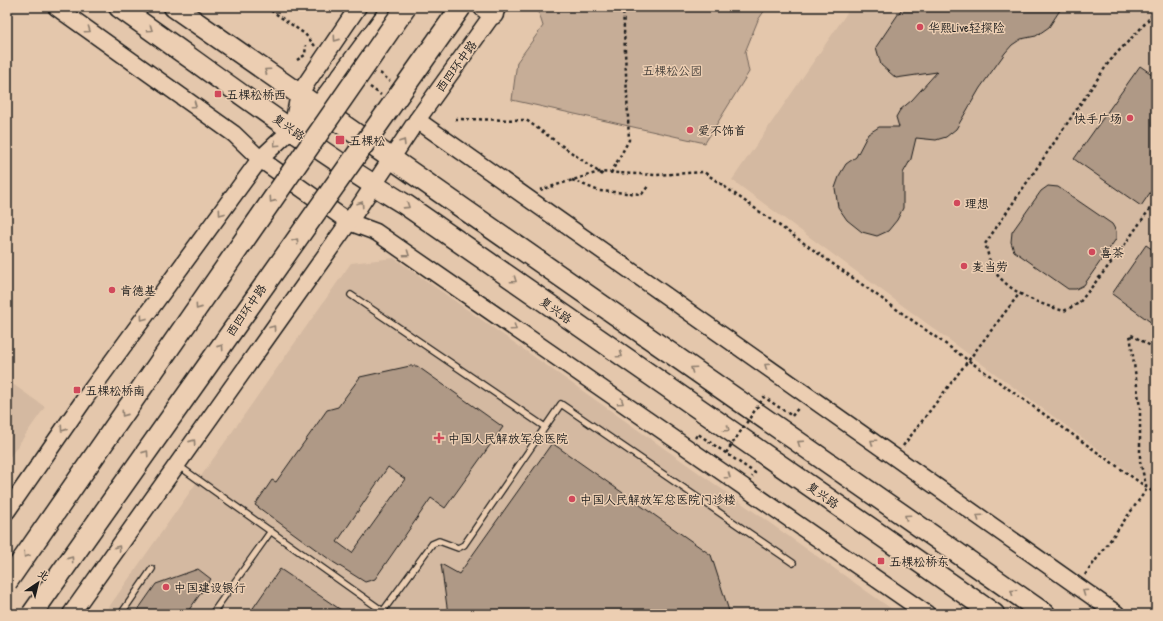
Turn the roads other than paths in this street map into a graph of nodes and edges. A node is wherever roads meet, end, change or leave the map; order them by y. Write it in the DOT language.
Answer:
graph roads {
  1 [pos="56,7"];
  2 [pos="119,7"];
  3 [pos="174,7"];
  4 [pos="358,7"];
  5 [pos="393,7"];
  6 [pos="406,7"];
  7 [pos="460,7"];
  8 [pos="492,9"];
  9 [pos="299,94"];
  10 [pos="319,107"];
  11 [pos="417,120"];
  12 [pos="292,129"];
  13 [pos="393,158"];
  14 [pos="260,159"];
  15 [pos="374,186"];
  16 [pos="349,222"];
  17 [pos="352,295"];
  18 [pos="545,427"];
  19 [pos="177,465"];
  20 [pos="7,511"];
  21 [pos="271,531"];
  22 [pos="793,563"];
  23 [pos="152,570"];
  24 [pos="7,582"];
  25 [pos="385,612"];
  26 [pos="32,614"];
  27 [pos="71,614"];
  28 [pos="121,614"];
  29 [pos="212,614"];
  30 [pos="927,614"];
  31 [pos="994,614"];
  32 [pos="1045,614"];
  33 [pos="1117,614"];
  1 -- 14 [label="street, one-way"];
  2 -- 12 [label="highway, 复兴路, one-way"];
  9 -- 3 [label="highway, one-way"];
  4 -- 9 [label="street, one-way"];
  5 -- 10 [label="highway"];
  6 -- 24 [label="highway, one-way, bridge"];
  26 -- 7 [label="highway, 西四环中路, one-way, bridge"];
  8 -- 11 [label="street, 西四环中路"];
  9 -- 10 [label="highway"];
  9 -- 12 [label="street"];
  10 -- 12 [label="highway"];
  10 -- 13 [label="highway"];
  13 -- 11 [label="street, 西四环中路, one-way"];
  33 -- 11 [label="street, one-way"];
  12 -- 14 [label="street, one-way"];
  12 -- 15 [label="highway, 复兴路"];
  13 -- 15 [label="street, 西四环中路"];
  32 -- 13 [label="highway, one-way"];
  14 -- 16 [label="street"];
  14 -- 20 [label="street, one-way"];
  16 -- 15 [label="street, 西四环中路, one-way"];
  15 -- 31 [label="highway, 复兴路, one-way"];
  19 -- 16 [label="street, one-way"];
  16 -- 30 [label="street, one-way"];
  17 -- 18 [label="lane"];
  18 -- 22 [label="lane"];
  18 -- 25 [label="lane"];
  19 -- 21 [label="lane"];
  27 -- 19 [label="street, one-way"];
  21 -- 25 [label="lane"];
  21 -- 29 [label="lane"];
  23 -- 28 [label="lane"];
}
